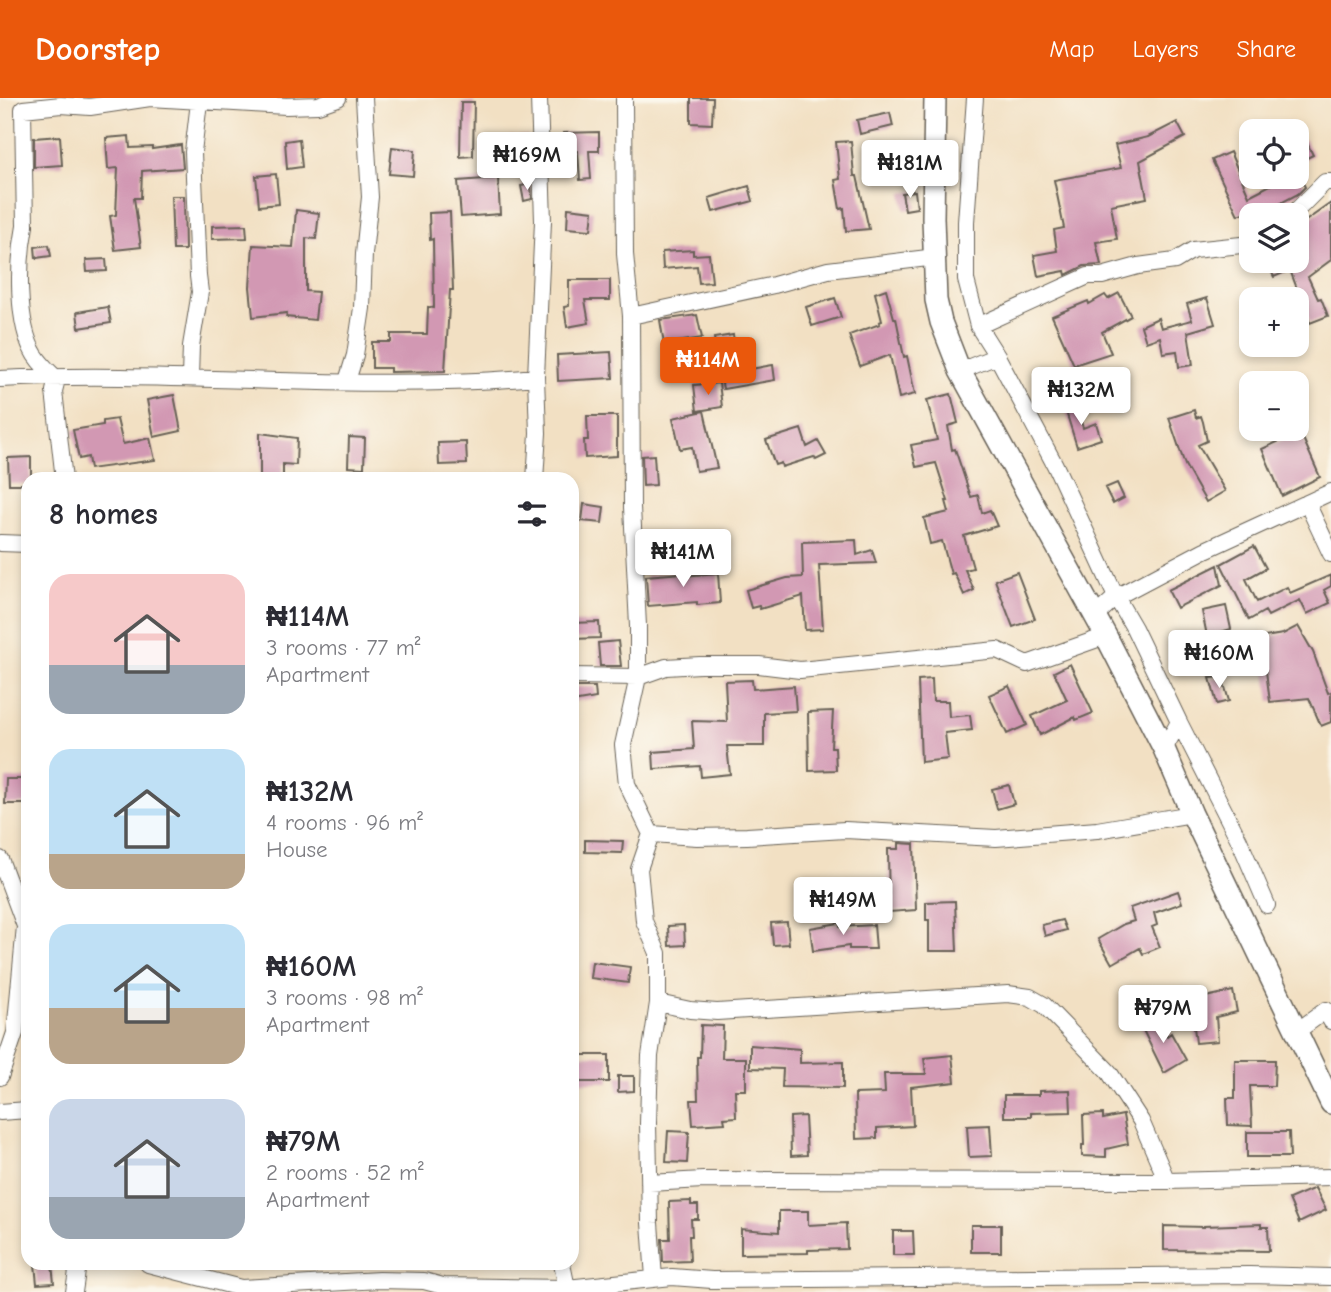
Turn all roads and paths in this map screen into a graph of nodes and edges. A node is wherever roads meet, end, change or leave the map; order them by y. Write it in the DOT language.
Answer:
graph roads {
  1 [pos="338,98"];
  2 [pos="364,98"];
  3 [pos="539,98"];
  4 [pos="624,98"];
  5 [pos="935,98"];
  6 [pos="975,98"];
  7 [pos="198,102"];
  8 [pos="1331,182"];
  9 [pos="1304,203"];
  10 [pos="1239,245"];
  11 [pos="936,257"];
  12 [pos="631,316"];
  13 [pos="978,326"];
  14 [pos="35,354"];
  15 [pos="997,356"];
  16 [pos="960,371"];
  17 [pos="190,377"];
  18 [pos="536,377"];
  19 [pos="27,378"];
  20 [pos="0,379"];
  21 [pos="57,379"];
  22 [pos="347,382"];
  23 [pos="63,472"];
  24 [pos="536,472"];
  25 [pos="1331,492"];
  26 [pos="1307,503"];
  27 [pos="0,543"];
  28 [pos="21,544"];
  29 [pos="1331,554"];
  30 [pos="1116,597"];
  31 [pos="1094,617"];
  32 [pos="1106,636"];
  33 [pos="579,676"];
  34 [pos="638,677"];
  35 [pos="1179,722"];
  36 [pos="1164,749"];
  37 [pos="1192,814"];
  38 [pos="651,834"];
  39 [pos="0,859"];
  40 [pos="1267,905"];
  41 [pos="21,915"];
  42 [pos="21,969"];
  43 [pos="658,1003"];
  44 [pos="1331,1021"];
  45 [pos="1296,1032"];
  46 [pos="0,1077"];
  47 [pos="1331,1103"];
  48 [pos="21,1110"];
  49 [pos="0,1112"];
  50 [pos="1331,1177"];
  51 [pos="1167,1181"];
  52 [pos="649,1183"];
  53 [pos="77,1270"];
  54 [pos="171,1270"];
  55 [pos="563,1270"];
  56 [pos="1331,1277"];
  57 [pos="654,1279"];
  58 [pos="567,1288"];
  59 [pos="74,1292"];
  1 -- 7 [label="street"];
  2 -- 22 [label="street"];
  3 -- 18 [label="street"];
  4 -- 12 [label="street"];
  5 -- 11 [label="street"];
  6 -- 13 [label="street"];
  7 -- 14 [label="street"];
  7 -- 17 [label="street"];
  8 -- 9 [label="street"];
  10 -- 13 [label="street"];
  11 -- 12 [label="street"];
  11 -- 16 [label="street"];
  12 -- 34 [label="street"];
  13 -- 15 [label="street"];
  14 -- 19 [label="street"];
  14 -- 21 [label="street"];
  15 -- 16 [label="street"];
  15 -- 30 [label="street"];
  16 -- 31 [label="street"];
  17 -- 21 [label="street"];
  17 -- 22 [label="street"];
  18 -- 22 [label="street"];
  18 -- 24 [label="street"];
  19 -- 20 [label="street"];
  19 -- 21 [label="street"];
  21 -- 23 [label="street"];
  25 -- 26 [label="street"];
  26 -- 29 [label="street"];
  26 -- 30 [label="street"];
  27 -- 28 [label="street"];
  30 -- 31 [label="street"];
  30 -- 35 [label="street"];
  31 -- 32 [label="street"];
  32 -- 34 [label="street"];
  32 -- 36 [label="street"];
  33 -- 34 [label="street"];
  34 -- 38 [label="street"];
  35 -- 36 [label="street"];
  35 -- 40 [label="street"];
  36 -- 37 [label="street"];
  37 -- 38 [label="street"];
  37 -- 45 [label="street"];
  38 -- 43 [label="street"];
  39 -- 41 [label="street"];
  42 -- 46 [label="street"];
  43 -- 51 [label="street"];
  43 -- 52 [label="street"];
  44 -- 45 [label="street"];
  45 -- 47 [label="street"];
  48 -- 49 [label="street"];
  50 -- 51 [label="street"];
  51 -- 52 [label="street"];
  52 -- 57 [label="street"];
  53 -- 59 [label="street"];
  54 -- 58 [label="street"];
  55 -- 58 [label="street"];
  56 -- 57 [label="street"];
  57 -- 58 [label="street"];
}
